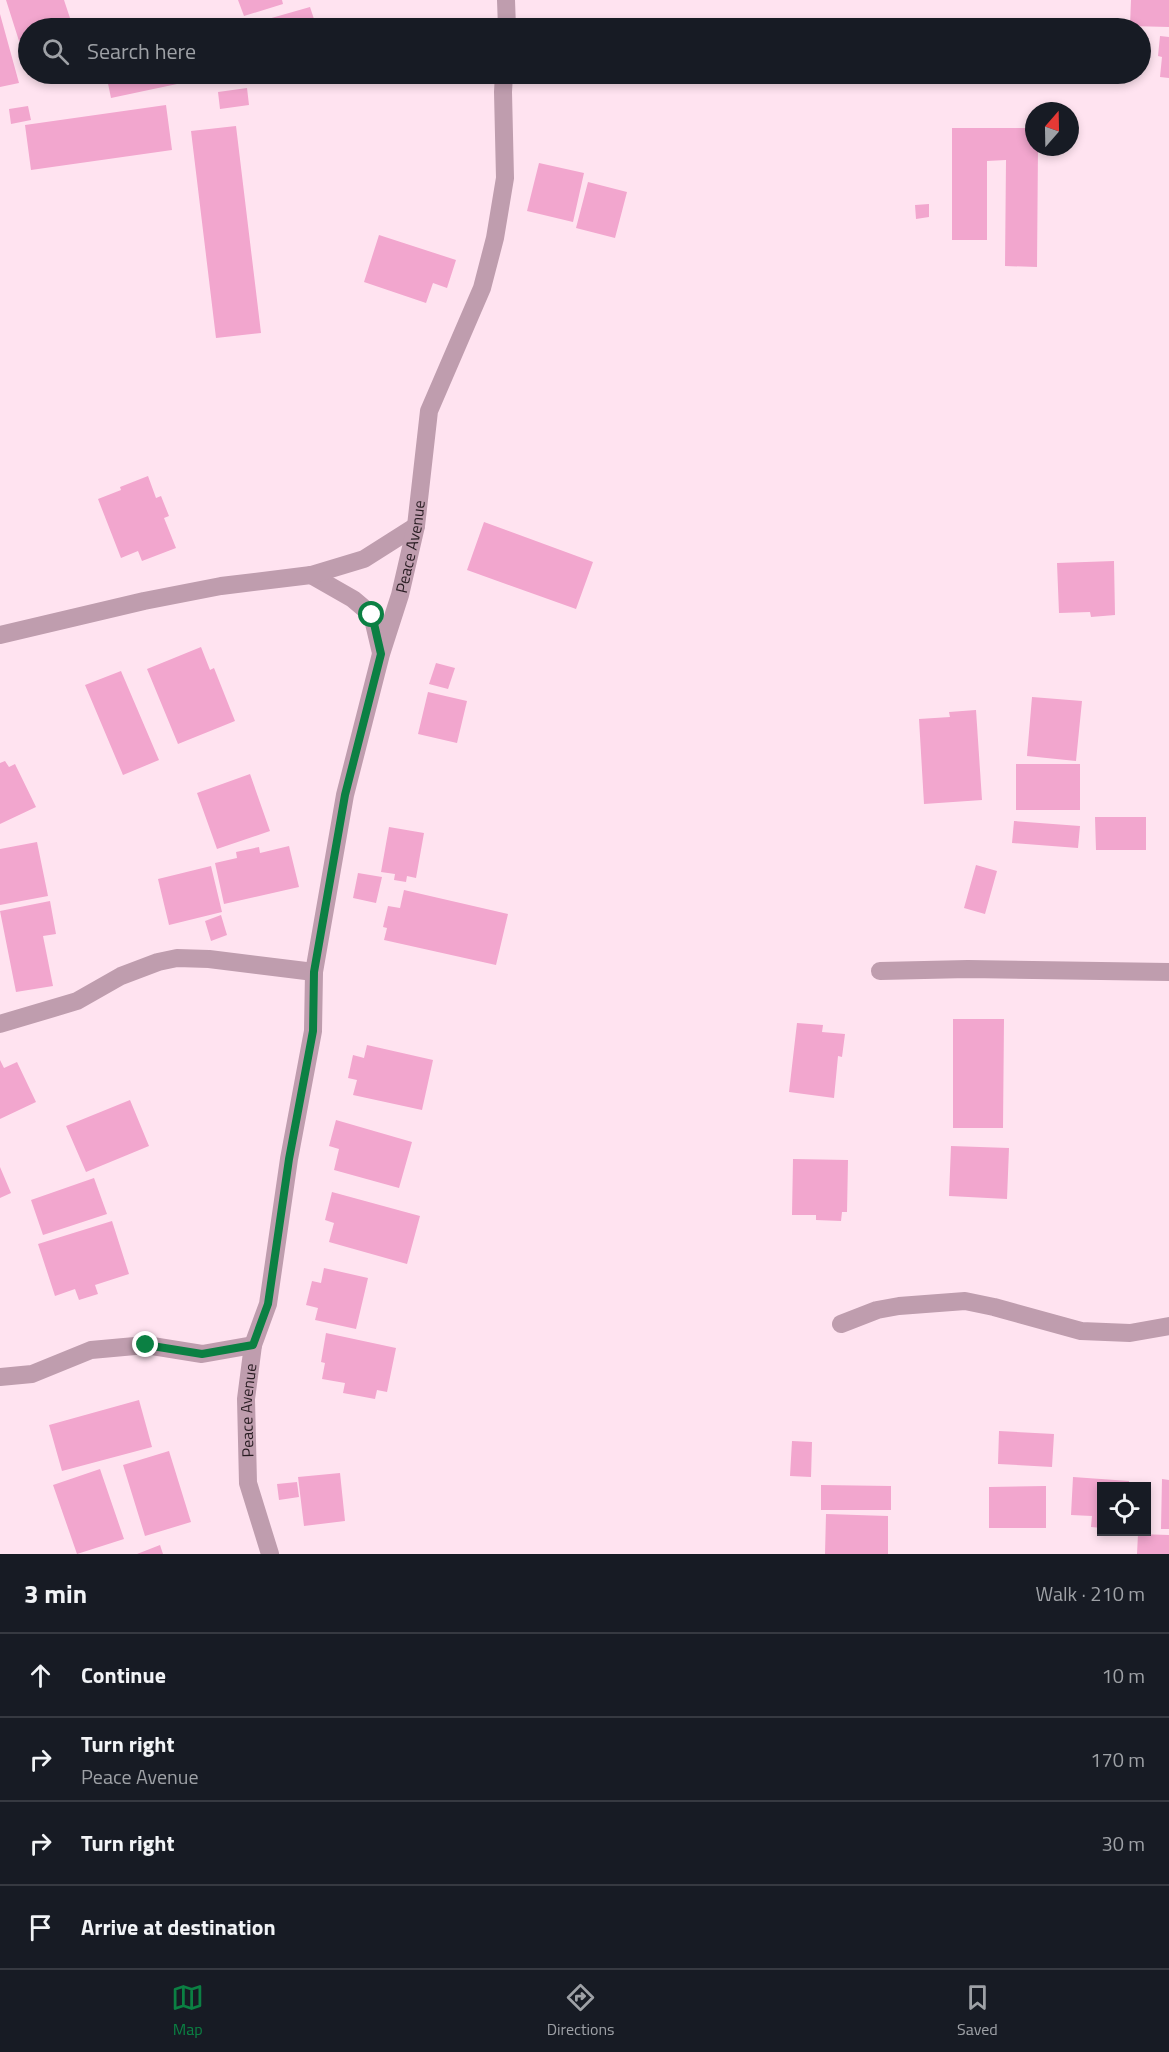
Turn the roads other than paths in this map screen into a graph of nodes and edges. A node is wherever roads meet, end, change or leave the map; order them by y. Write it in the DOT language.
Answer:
graph roads {
  1 [pos="506,0"];
  2 [pos="507,18"];
  3 [pos="504,84"];
  4 [pos="416,526"];
  5 [pos="311,575"];
  6 [pos="0,634"];
  7 [pos="381,654"];
  8 [pos="880,971"];
  9 [pos="314,972"];
  10 [pos="1169,972"];
  11 [pos="0,1024"];
  12 [pos="841,1324"];
  13 [pos="1169,1326"];
  14 [pos="253,1345"];
  15 [pos="0,1377"];
  16 [pos="270,1554"];
  1 -- 2 [label="street"];
  3 -- 4 [label="street, Peace Avenue"];
  4 -- 5 [label="street"];
  4 -- 7 [label="street, Peace Avenue"];
  5 -- 6 [label="street"];
  5 -- 7 [label="street"];
  7 -- 9 [label="street, Peace Avenue"];
  8 -- 10 [label="street"];
  9 -- 11 [label="street"];
  9 -- 14 [label="street, Peace Avenue"];
  12 -- 13 [label="street"];
  14 -- 15 [label="street"];
  14 -- 16 [label="street, Peace Avenue"];
}
